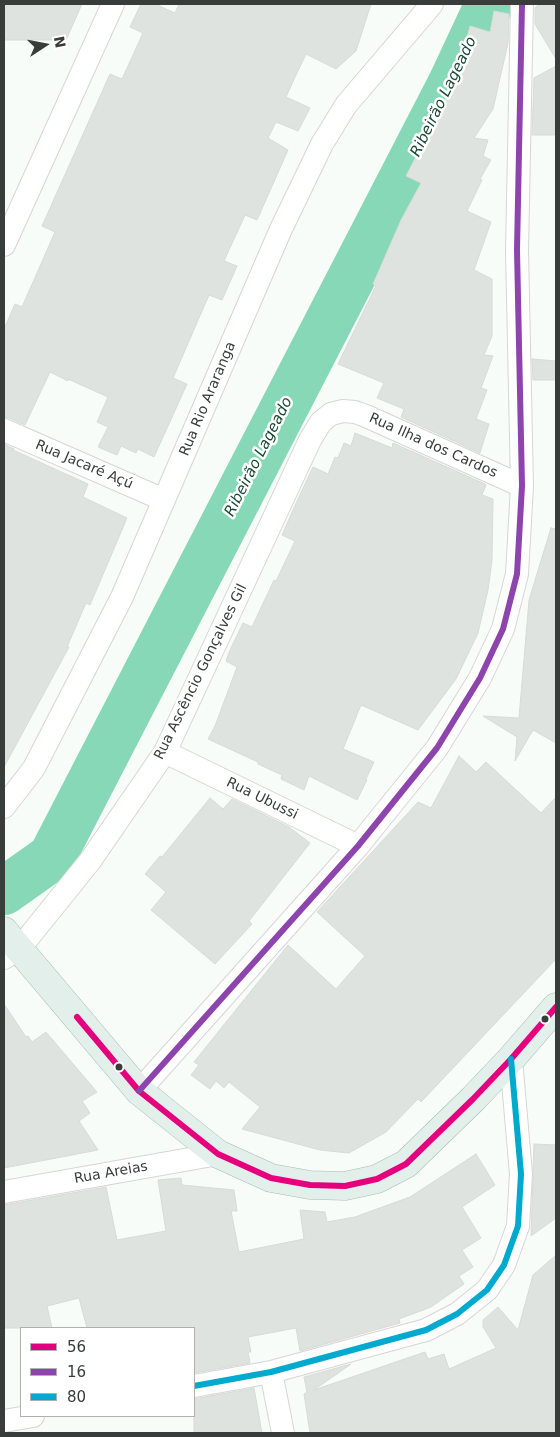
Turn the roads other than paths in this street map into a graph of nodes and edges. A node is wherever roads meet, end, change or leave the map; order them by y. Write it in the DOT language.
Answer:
graph roads {
  1 [pos="113,4"];
  2 [pos="432,4"];
  3 [pos="522,4"];
  4 [pos="4,245"];
  5 [pos="343,411"];
  6 [pos="4,430"];
  7 [pos="522,486"];
  8 [pos="164,500"];
  9 [pos="165,752"];
  10 [pos="4,807"];
  11 [pos="358,846"];
  12 [pos="8,942"];
  13 [pos="556,1007"];
  14 [pos="511,1059"];
  15 [pos="139,1091"];
  16 [pos="218,1154"];
  17 [pos="4,1192"];
  18 [pos="271,1372"];
  19 [pos="195,1386"];
  20 [pos="27,1417"];
  21 [pos="4,1421"];
  22 [pos="283,1433"];
  1 -- 4 [label="street"];
  2 -- 8 [label="street, Rua Rio Araranga"];
  3 -- 7 [label="street"];
  5 -- 7 [label="street, Rua Ilha dos Cardos"];
  5 -- 9 [label="street, Rua Ascêncio Gonçalves Gil"];
  6 -- 8 [label="street, Rua Jacaré Açú"];
  7 -- 11 [label="street"];
  8 -- 10 [label="street, Rua Rio Araranga"];
  9 -- 11 [label="street, Rua Ubussi"];
  9 -- 12 [label="street, Rua Ascêncio Gonçalves Gil"];
  11 -- 15 [label="street"];
  12 -- 15 [label="main road"];
  13 -- 14 [label="main road"];
  14 -- 16 [label="main road"];
  14 -- 18 [label="street"];
  15 -- 16 [label="main road"];
  16 -- 17 [label="street, Rua Areias"];
  18 -- 19 [label="street"];
  18 -- 22 [label="street"];
  20 -- 21 [label="street"];
}
